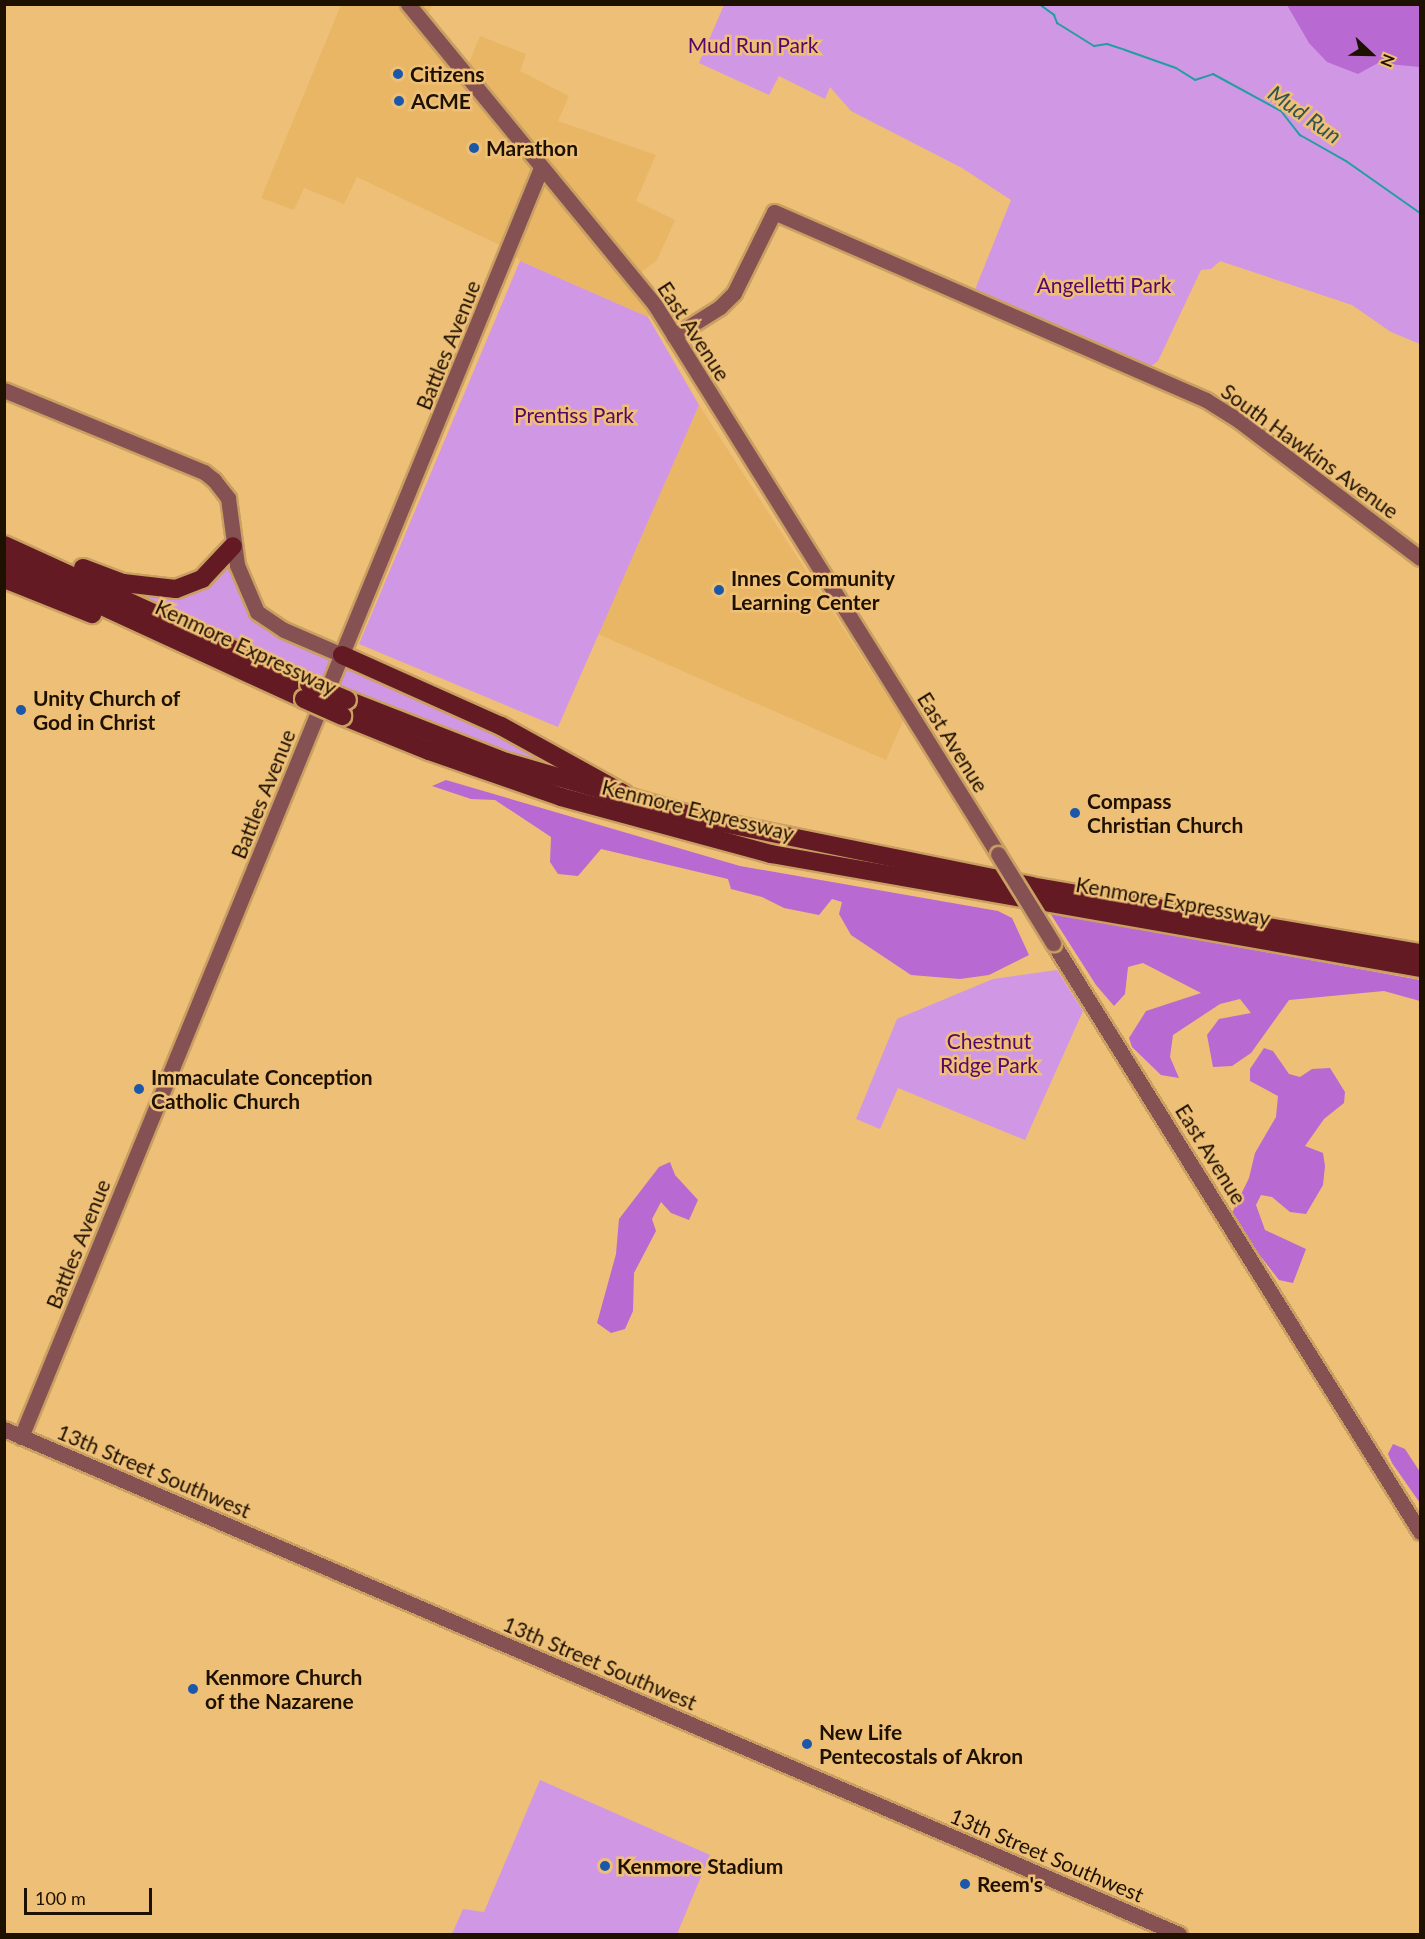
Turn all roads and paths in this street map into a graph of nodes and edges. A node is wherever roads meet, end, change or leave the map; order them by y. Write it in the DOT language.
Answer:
graph roads {
  1 [pos="408,4"];
  2 [pos="541,168"];
  3 [pos="674,336"];
  4 [pos="4,390"];
  5 [pos="4,538"];
  6 [pos="4,544"];
  7 [pos="232,546"];
  8 [pos="1420,558"];
  9 [pos="4,561"];
  10 [pos="4,579"];
  11 [pos="342,655"];
  12 [pos="222,661"];
  13 [pos="307,692"];
  14 [pos="345,708"];
  15 [pos="635,802"];
  16 [pos="1420,953"];
  17 [pos="1420,968"];
  18 [pos="4,1429"];
  19 [pos="21,1437"];
  20 [pos="1420,1532"];
  21 [pos="1179,1935"];
  1 -- 2 [label="street, East Avenue"];
  2 -- 3 [label="street, East Avenue"];
  2 -- 11 [label="street, Battles Avenue"];
  3 -- 8 [label="street, South Hawkins Avenue"];
  3 -- 20 [label="street, East Avenue, bridge"];
  4 -- 7 [label="street"];
  5 -- 7 [label="highway"];
  6 -- 13 [label="highway, Kenmore Expressway"];
  7 -- 11 [label="street"];
  9 -- 12 [label="highway, Kenmore Expressway"];
  10 -- 12 [label="highway"];
  11 -- 15 [label="highway"];
  11 -- 19 [label="street, Battles Avenue"];
  12 -- 13 [label="highway, Kenmore Expressway"];
  13 -- 14 [label="highway, Kenmore Expressway, bridge"];
  14 -- 15 [label="highway, Kenmore Expressway"];
  14 -- 17 [label="highway, Kenmore Expressway"];
  15 -- 16 [label="highway, Kenmore Expressway"];
  18 -- 19 [label="street, 13th Street Southwest"];
  19 -- 21 [label="street, 13th Street Southwest"];
}
